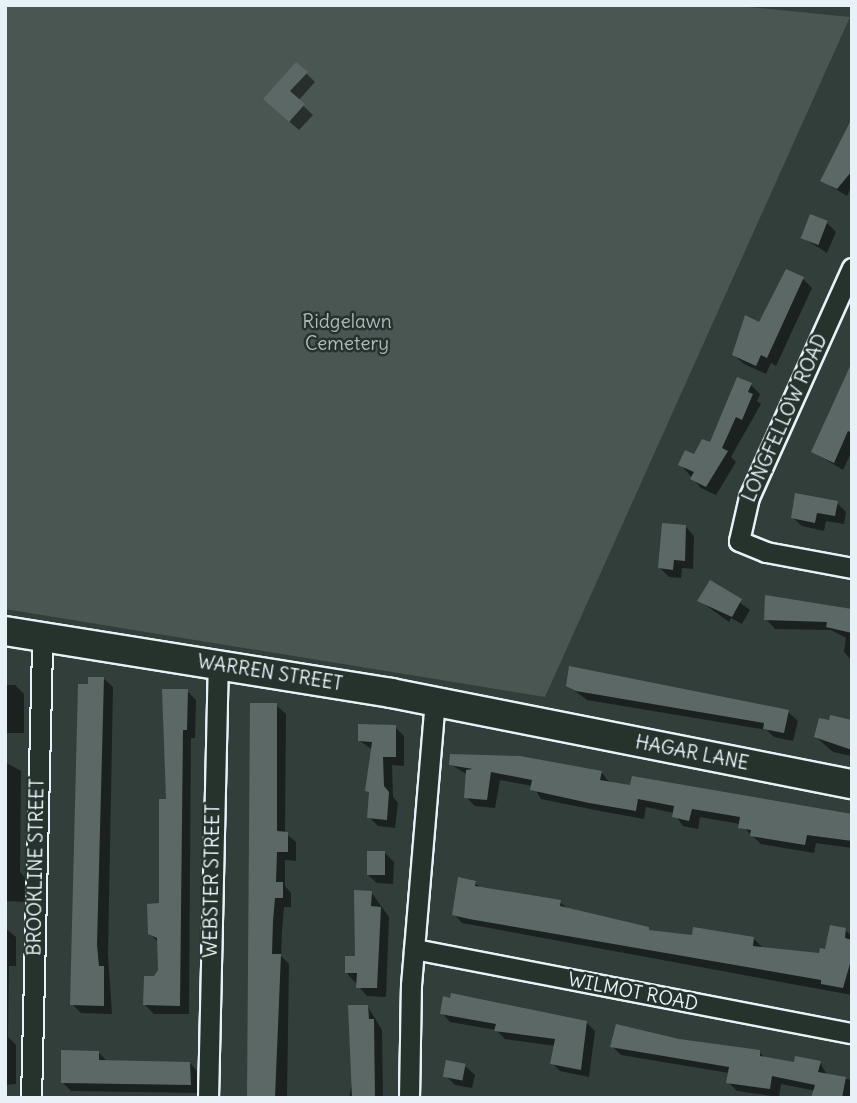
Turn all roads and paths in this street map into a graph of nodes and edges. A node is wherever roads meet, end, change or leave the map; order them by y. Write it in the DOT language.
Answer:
graph roads {
  1 [pos="852,268"];
  2 [pos="852,568"];
  3 [pos="5,631"];
  4 [pos="42,637"];
  5 [pos="218,665"];
  6 [pos="435,702"];
  7 [pos="533,723"];
  8 [pos="852,784"];
  9 [pos="414,949"];
  10 [pos="852,1033"];
  11 [pos="31,1098"];
  12 [pos="208,1098"];
  13 [pos="409,1098"];
  1 -- 2 [label="street, LONGFELLOW ROAD"];
  3 -- 4 [label="street, WARREN STREET"];
  4 -- 5 [label="street, WARREN STREET"];
  4 -- 11 [label="street, BROOKLINE STREET"];
  5 -- 6 [label="street, WARREN STREET"];
  5 -- 12 [label="street, WEBSTER STREET"];
  6 -- 7 [label="street, WARREN STREET"];
  6 -- 9 [label="street"];
  7 -- 8 [label="street, HAGAR LANE"];
  9 -- 10 [label="street, WILMOT ROAD"];
  9 -- 13 [label="street"];
}
